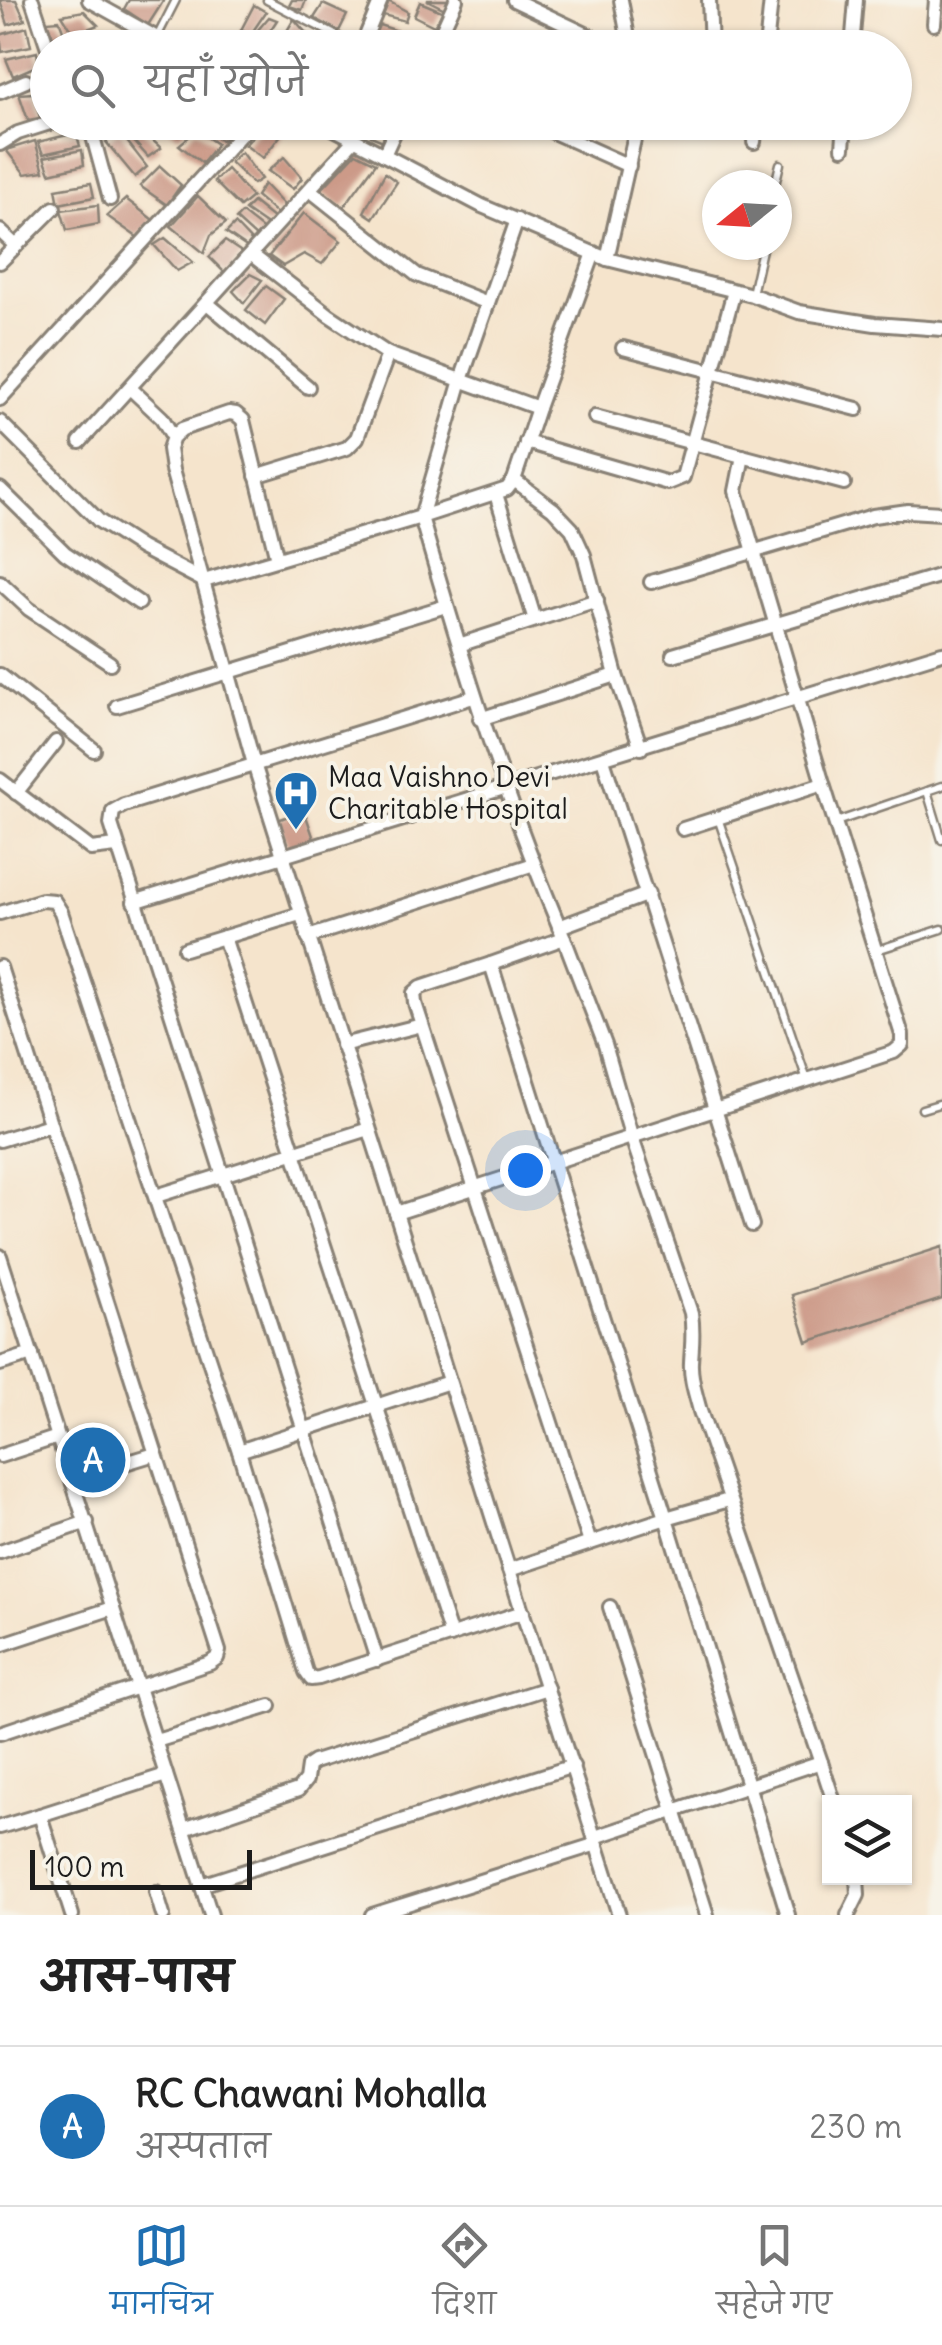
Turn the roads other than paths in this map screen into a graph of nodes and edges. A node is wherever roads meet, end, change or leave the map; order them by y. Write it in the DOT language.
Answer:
graph roads {
  1 [pos="32,0"];
  2 [pos="88,0"];
  3 [pos="176,0"];
  4 [pos="267,0"];
  5 [pos="380,0"];
  6 [pos="456,0"];
  7 [pos="514,0"];
  8 [pos="621,0"];
  9 [pos="708,0"];
  10 [pos="771,0"];
  11 [pos="856,0"];
  12 [pos="936,0"];
  13 [pos="934,24"];
  14 [pos="42,30"];
  15 [pos="142,30"];
  16 [pos="160,30"];
  17 [pos="325,30"];
  18 [pos="368,30"];
  19 [pos="442,30"];
  20 [pos="577,30"];
  21 [pos="627,30"];
  22 [pos="710,30"];
  23 [pos="768,30"];
  24 [pos="854,30"];
  25 [pos="26,81"];
  26 [pos="0,92"];
  27 [pos="30,129"];
  28 [pos="95,140"];
  29 [pos="236,140"];
  30 [pos="354,140"];
  31 [pos="391,140"];
  32 [pos="571,140"];
  33 [pos="634,140"];
  34 [pos="844,140"];
  35 [pos="0,144"];
  36 [pos="843,148"];
  37 [pos="384,155"];
  38 [pos="780,164"];
  39 [pos="629,166"];
  40 [pos="779,170"];
  41 [pos="310,190"];
  42 [pos="110,199"];
  43 [pos="54,208"];
  44 [pos="517,220"];
  45 [pos="0,231"];
  46 [pos="16,246"];
  47 [pos="252,255"];
  48 [pos="601,256"];
  49 [pos="759,260"];
  50 [pos="0,262"];
  51 [pos="734,291"];
  52 [pos="752,295"];
  53 [pos="207,303"];
  54 [pos="488,303"];
  55 [pos="942,329"];
  56 [pos="622,348"];
  57 [pos="388,354"];
  58 [pos="714,372"];
  59 [pos="461,380"];
  60 [pos="308,387"];
  61 [pos="130,388"];
  62 [pos="0,399"];
  63 [pos="538,408"];
  64 [pos="857,408"];
  65 [pos="595,418"];
  66 [pos="0,422"];
  67 [pos="173,436"];
  68 [pos="80,442"];
  69 [pos="526,442"];
  70 [pos="692,443"];
  71 [pos="743,456"];
  72 [pos="256,476"];
  73 [pos="514,480"];
  74 [pos="844,483"];
  75 [pos="0,489"];
  76 [pos="496,494"];
  77 [pos="942,513"];
  78 [pos="421,517"];
  79 [pos="754,550"];
  80 [pos="277,560"];
  81 [pos="942,574"];
  82 [pos="204,581"];
  83 [pos="0,582"];
  84 [pos="650,582"];
  85 [pos="597,600"];
  86 [pos="140,603"];
  87 [pos="446,606"];
  88 [pos="534,620"];
  89 [pos="775,624"];
  90 [pos="458,645"];
  91 [pos="942,654"];
  92 [pos="673,655"];
  93 [pos="110,663"];
  94 [pos="0,674"];
  95 [pos="227,674"];
  96 [pos="616,676"];
  97 [pos="474,697"];
  98 [pos="797,699"];
  99 [pos="117,706"];
  100 [pos="480,719"];
  101 [pos="56,742"];
  102 [pos="641,748"];
  103 [pos="94,750"];
  104 [pos="604,760"];
  105 [pos="254,764"];
  106 [pos="0,780"];
  107 [pos="823,784"];
  108 [pos="942,786"];
  109 [pos="504,787"];
  110 [pos="16,792"];
  111 [pos="926,792"];
  112 [pos="718,818"];
  113 [pos="835,823"];
  114 [pos="684,829"];
  115 [pos="942,840"];
  116 [pos="116,846"];
  117 [pos="284,856"];
  118 [pos="532,865"];
  119 [pos="648,894"];
  120 [pos="134,902"];
  121 [pos="0,912"];
  122 [pos="300,914"];
  123 [pos="942,929"];
  124 [pos="561,933"];
  125 [pos="224,937"];
  126 [pos="308,937"];
  127 [pos="185,949"];
  128 [pos="876,950"];
  129 [pos="490,964"];
  130 [pos="0,967"];
  131 [pos="422,1026"];
  132 [pos="342,1045"];
  133 [pos="808,1082"];
  134 [pos="942,1103"];
  135 [pos="922,1109"];
  136 [pos="716,1110"];
  137 [pos="50,1125"];
  138 [pos="369,1130"];
  139 [pos="631,1136"];
  140 [pos="0,1140"];
  141 [pos="292,1152"];
  142 [pos="553,1161"];
  143 [pos="221,1174"];
  144 [pos="475,1186"];
  145 [pos="156,1196"];
  146 [pos="396,1213"];
  147 [pos="752,1225"];
  148 [pos="0,1256"];
  149 [pos="2,1272"];
  150 [pos="32,1354"];
  151 [pos="0,1364"];
  152 [pos="450,1382"];
  153 [pos="376,1408"];
  154 [pos="306,1429"];
  155 [pos="58,1437"];
  156 [pos="239,1452"];
  157 [pos="155,1454"];
  158 [pos="0,1456"];
  159 [pos="73,1479"];
  160 [pos="730,1500"];
  161 [pos="666,1518"];
  162 [pos="88,1522"];
  163 [pos="590,1544"];
  164 [pos="0,1552"];
  165 [pos="510,1570"];
  166 [pos="610,1606"];
  167 [pos="113,1608"];
  168 [pos="523,1612"];
  169 [pos="450,1636"];
  170 [pos="0,1646"];
  171 [pos="377,1660"];
  172 [pos="138,1687"];
  173 [pos="548,1688"];
  174 [pos="270,1706"];
  175 [pos="0,1732"];
  176 [pos="156,1741"];
  177 [pos="821,1762"];
  178 [pos="573,1766"];
  179 [pos="166,1775"];
  180 [pos="751,1786"];
  181 [pos="832,1795"];
  182 [pos="674,1809"];
  183 [pos="40,1815"];
  184 [pos="0,1828"];
  185 [pos="184,1829"];
  186 [pos="596,1840"];
  187 [pos="201,1885"];
  188 [pos="857,1885"];
  189 [pos="156,1892"];
  190 [pos="72,1915"];
  191 [pos="163,1915"];
  192 [pos="211,1915"];
  193 [pos="372,1915"];
  194 [pos="620,1915"];
  195 [pos="707,1915"];
  196 [pos="788,1915"];
  197 [pos="848,1915"];
  1 -- 14 [label="street"];
  2 -- 15 [label="street"];
  3 -- 16 [label="lane"];
  4 -- 17 [label="lane"];
  5 -- 18 [label="street"];
  6 -- 19 [label="street"];
  7 -- 20 [label="street"];
  8 -- 21 [label="street"];
  9 -- 22 [label="street"];
  10 -- 23 [label="street"];
  11 -- 24 [label="street"];
  12 -- 13 [label="street"];
  25 -- 26 [label="street"];
  27 -- 35 [label="street"];
  28 -- 42 [label="street"];
  29 -- 62 [label="street"];
  30 -- 37 [label="street"];
  30 -- 41 [label="street"];
  31 -- 37 [label="street"];
  32 -- 39 [label="street"];
  33 -- 39 [label="street"];
  34 -- 36 [label="street"];
  37 -- 44 [label="street"];
  38 -- 40 [label="lane"];
  39 -- 48 [label="street"];
  41 -- 47 [label="street"];
  41 -- 54 [label="street"];
  43 -- 46 [label="street"];
  44 -- 48 [label="street"];
  44 -- 54 [label="street"];
  45 -- 46 [label="street"];
  46 -- 50 [label="street"];
  47 -- 53 [label="street"];
  47 -- 57 [label="street"];
  48 -- 51 [label="street"];
  48 -- 63 [label="street"];
  49 -- 52 [label="lane"];
  51 -- 52 [label="street"];
  51 -- 58 [label="street"];
  52 -- 55 [label="street"];
  53 -- 60 [label="street"];
  53 -- 61 [label="street"];
  54 -- 59 [label="street"];
  56 -- 58 [label="street"];
  57 -- 59 [label="street"];
  57 -- 72 [label="street"];
  58 -- 64 [label="street"];
  58 -- 70 [label="street"];
  59 -- 63 [label="street"];
  59 -- 78 [label="street"];
  61 -- 67 [label="street"];
  61 -- 68 [label="street"];
  63 -- 69 [label="street"];
  65 -- 70 [label="street"];
  66 -- 82 [label="street"];
  67 -- 72 [label="street"];
  67 -- 82 [label="street"];
  69 -- 70 [label="street"];
  69 -- 73 [label="street"];
  70 -- 71 [label="street"];
  71 -- 74 [label="street"];
  71 -- 79 [label="street"];
  72 -- 80 [label="street"];
  73 -- 76 [label="street"];
  73 -- 85 [label="street"];
  75 -- 86 [label="street"];
  76 -- 78 [label="street"];
  76 -- 88 [label="street"];
  77 -- 79 [label="street"];
  78 -- 80 [label="street"];
  78 -- 87 [label="street"];
  79 -- 84 [label="street"];
  79 -- 89 [label="street"];
  80 -- 82 [label="street"];
  81 -- 89 [label="street"];
  82 -- 95 [label="street"];
  83 -- 93 [label="street"];
  85 -- 88 [label="street"];
  85 -- 96 [label="street"];
  87 -- 90 [label="street"];
  87 -- 95 [label="street"];
  88 -- 90 [label="street"];
  89 -- 92 [label="street"];
  89 -- 98 [label="street"];
  90 -- 97 [label="street"];
  91 -- 98 [label="street"];
  94 -- 103 [label="street"];
  95 -- 99 [label="street"];
  95 -- 105 [label="street"];
  96 -- 100 [label="street"];
  96 -- 102 [label="street"];
  97 -- 100 [label="street"];
  97 -- 105 [label="street"];
  98 -- 102 [label="street"];
  98 -- 107 [label="street"];
  100 -- 109 [label="street"];
  101 -- 110 [label="street"];
  102 -- 104 [label="street"];
  104 -- 109 [label="street"];
  104 -- 119 [label="street"];
  105 -- 116 [label="street"];
  105 -- 117 [label="street"];
  106 -- 110 [label="street"];
  107 -- 112 [label="street"];
  107 -- 113 [label="street"];
  108 -- 111 [label="lane"];
  109 -- 117 [label="street"];
  109 -- 118 [label="street"];
  110 -- 116 [label="street"];
  111 -- 113 [label="lane"];
  111 -- 115 [label="lane"];
  112 -- 114 [label="street"];
  112 -- 133 [label="lane"];
  113 -- 128 [label="street"];
  116 -- 120 [label="street"];
  117 -- 120 [label="street"];
  117 -- 122 [label="street"];
  118 -- 124 [label="street"];
  118 -- 126 [label="street"];
  119 -- 124 [label="street"];
  119 -- 136 [label="street"];
  120 -- 143 [label="street"];
  121 -- 145 [label="street"];
  122 -- 125 [label="street"];
  122 -- 126 [label="street"];
  123 -- 128 [label="lane"];
  124 -- 129 [label="street"];
  124 -- 139 [label="street"];
  125 -- 127 [label="street"];
  125 -- 141 [label="street"];
  126 -- 132 [label="street"];
  128 -- 133 [label="street"];
  129 -- 131 [label="street"];
  129 -- 142 [label="street"];
  130 -- 137 [label="street"];
  131 -- 132 [label="street"];
  131 -- 144 [label="street"];
  132 -- 138 [label="street"];
  133 -- 136 [label="street"];
  134 -- 135 [label="lane"];
  136 -- 139 [label="street"];
  136 -- 147 [label="street"];
  137 -- 140 [label="street"];
  137 -- 157 [label="street"];
  138 -- 141 [label="street"];
  138 -- 146 [label="street"];
  139 -- 142 [label="street"];
  139 -- 160 [label="street"];
  141 -- 143 [label="street"];
  141 -- 153 [label="street"];
  142 -- 144 [label="street"];
  142 -- 161 [label="street"];
  143 -- 145 [label="street"];
  143 -- 154 [label="street"];
  144 -- 146 [label="street"];
  144 -- 163 [label="street"];
  145 -- 156 [label="street"];
  146 -- 152 [label="street"];
  148 -- 149 [label="street"];
  149 -- 150 [label="street"];
  150 -- 151 [label="street"];
  150 -- 155 [label="street"];
  152 -- 153 [label="street"];
  152 -- 165 [label="street"];
  153 -- 154 [label="street"];
  153 -- 169 [label="street"];
  154 -- 156 [label="street"];
  154 -- 171 [label="street"];
  155 -- 158 [label="street"];
  155 -- 159 [label="street"];
  156 -- 171 [label="street"];
  157 -- 159 [label="street"];
  157 -- 172 [label="street"];
  159 -- 162 [label="street"];
  160 -- 161 [label="street"];
  160 -- 177 [label="street"];
  161 -- 163 [label="street"];
  161 -- 180 [label="street"];
  162 -- 164 [label="street"];
  162 -- 167 [label="street"];
  163 -- 165 [label="street"];
  165 -- 168 [label="street"];
  166 -- 182 [label="street"];
  167 -- 170 [label="street"];
  167 -- 172 [label="street"];
  168 -- 169 [label="street"];
  168 -- 173 [label="street"];
  169 -- 171 [label="street"];
  172 -- 175 [label="street"];
  172 -- 176 [label="street"];
  173 -- 178 [label="street"];
  173 -- 185 [label="street"];
  174 -- 176 [label="street"];
  176 -- 179 [label="street"];
  177 -- 180 [label="street"];
  177 -- 181 [label="street"];
  178 -- 186 [label="street"];
  178 -- 187 [label="street"];
  179 -- 183 [label="street"];
  179 -- 185 [label="street"];
  180 -- 182 [label="street"];
  180 -- 196 [label="street"];
  182 -- 186 [label="street"];
  182 -- 195 [label="street"];
  183 -- 184 [label="street"];
  183 -- 190 [label="street"];
  185 -- 187 [label="street"];
  186 -- 193 [label="street"];
  186 -- 194 [label="street"];
  187 -- 192 [label="street"];
  188 -- 197 [label="street"];
  189 -- 191 [label="street"];
}
